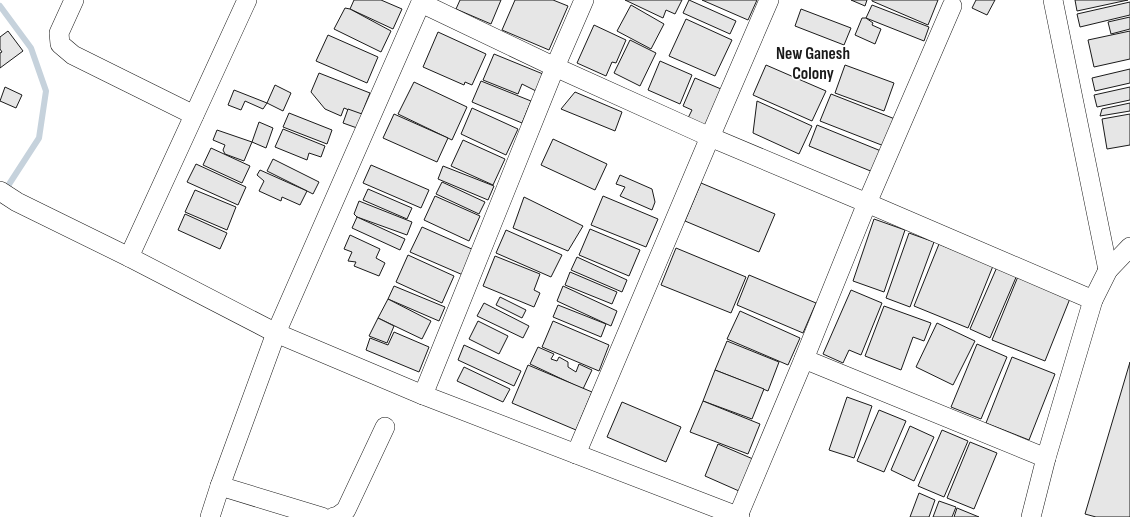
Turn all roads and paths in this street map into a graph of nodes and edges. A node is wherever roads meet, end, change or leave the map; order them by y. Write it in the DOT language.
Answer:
graph roads {
  1 [pos="74,0"];
  2 [pos="247,0"];
  3 [pos="584,0"];
  4 [pos="769,0"];
  5 [pos="1053,0"];
  6 [pos="421,2"];
  7 [pos="952,6"];
  8 [pos="555,67"];
  9 [pos="194,115"];
  10 [pos="710,137"];
  11 [pos="0,191"];
  12 [pos="867,203"];
  13 [pos="1130,247"];
  14 [pos="129,257"];
  15 [pos="1108,270"];
  16 [pos="1093,300"];
  17 [pos="276,333"];
  18 [pos="804,359"];
  19 [pos="423,395"];
  20 [pos="385,427"];
  21 [pos="576,454"];
  22 [pos="1046,458"];
  23 [pos="220,486"];
  24 [pos="210,517"];
  25 [pos="322,517"];
  26 [pos="334,517"];
  27 [pos="739,517"];
  28 [pos="1031,517"];
  1 -- 9 [label="street"];
  2 -- 9 [label="street"];
  3 -- 8 [label="street"];
  4 -- 10 [label="street"];
  5 -- 15 [label="street"];
  6 -- 8 [label="street"];
  6 -- 17 [label="street"];
  7 -- 12 [label="street"];
  8 -- 10 [label="street"];
  8 -- 19 [label="street"];
  9 -- 14 [label="street"];
  10 -- 12 [label="street"];
  10 -- 21 [label="street"];
  11 -- 14 [label="street"];
  12 -- 16 [label="street"];
  12 -- 18 [label="street"];
  13 -- 15 [label="street"];
  14 -- 17 [label="street"];
  15 -- 16 [label="street"];
  16 -- 22 [label="street"];
  17 -- 19 [label="street"];
  17 -- 23 [label="street"];
  18 -- 22 [label="street"];
  18 -- 27 [label="street"];
  19 -- 21 [label="street"];
  20 -- 26 [label="street"];
  21 -- 27 [label="street"];
  22 -- 28 [label="street"];
  23 -- 24 [label="street"];
  23 -- 25 [label="street"];
}
